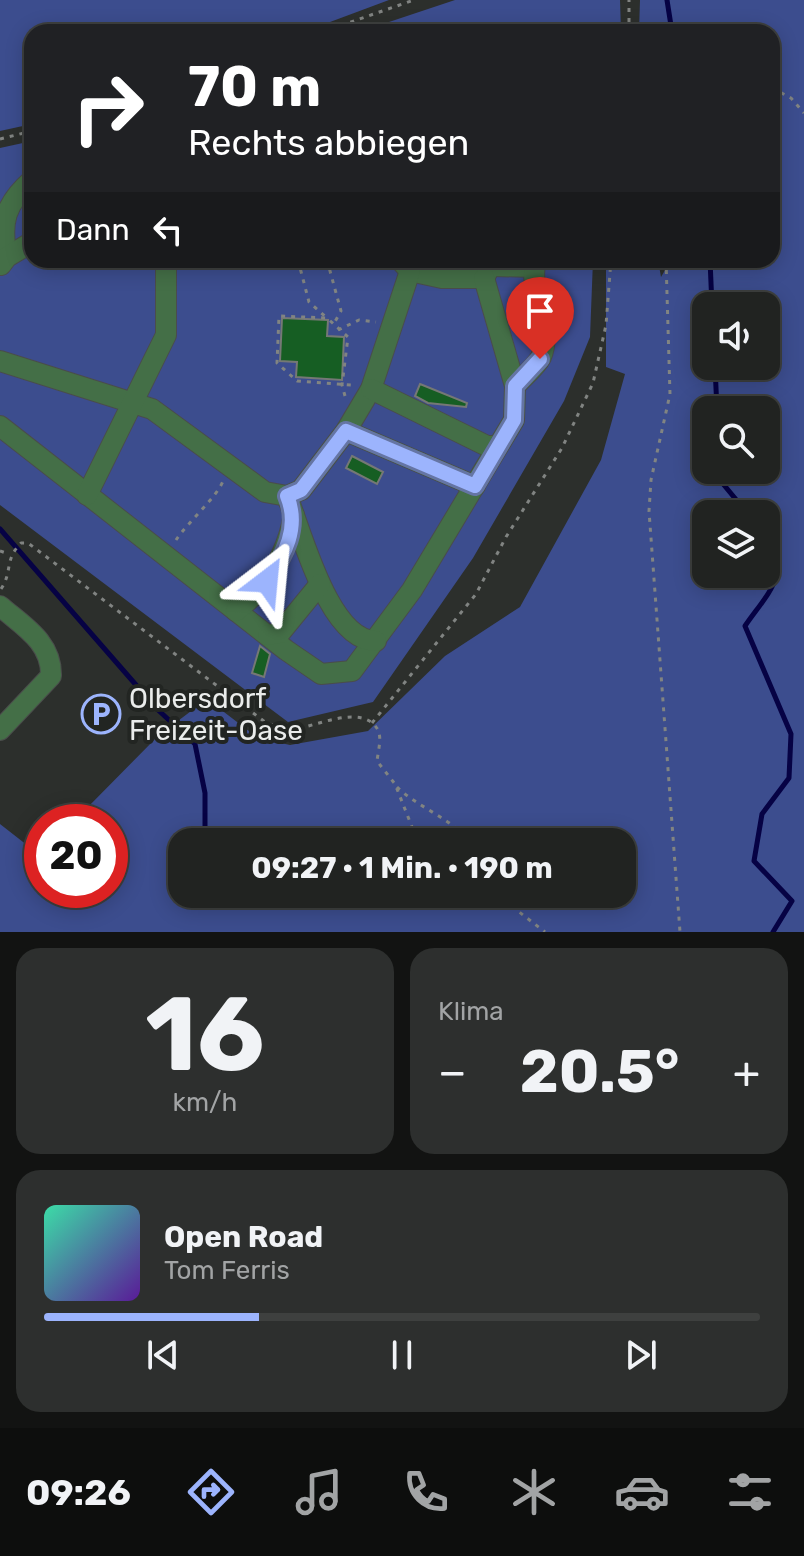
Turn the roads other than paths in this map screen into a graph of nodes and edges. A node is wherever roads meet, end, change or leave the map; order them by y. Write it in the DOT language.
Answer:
graph roads {
  1 [pos="24,190"];
  2 [pos="2,217"];
  3 [pos="24,248"];
  4 [pos="3,262"];
  5 [pos="166,268"];
  6 [pos="405,268"];
  7 [pos="411,268"];
  8 [pos="490,268"];
  9 [pos="535,268"];
  10 [pos="0,361"];
  11 [pos="515,386"];
  12 [pos="371,389"];
  13 [pos="133,400"];
  14 [pos="0,426"];
  15 [pos="346,431"];
  16 [pos="498,446"];
  17 [pos="475,486"];
  18 [pos="87,495"];
  19 [pos="291,505"];
  20 [pos="320,584"];
  21 [pos="0,606"];
  22 [pos="236,611"];
  23 [pos="268,635"];
  24 [pos="376,641"];
  25 [pos="0,730"];
  1 -- 2 [label="lane"];
  2 -- 4 [label="lane"];
  3 -- 4 [label="lane"];
  5 -- 13 [label="lane"];
  6 -- 12 [label="lane"];
  7 -- 8 [label="lane"];
  8 -- 11 [label="lane"];
  9 -- 11 [label="lane"];
  10 -- 13 [label="lane"];
  11 -- 16 [label="lane"];
  12 -- 15 [label="lane"];
  12 -- 16 [label="lane"];
  13 -- 18 [label="lane"];
  13 -- 19 [label="lane"];
  14 -- 18 [label="lane"];
  15 -- 17 [label="lane"];
  15 -- 19 [label="lane"];
  16 -- 17 [label="lane"];
  17 -- 24 [label="lane"];
  18 -- 22 [label="lane"];
  19 -- 20 [label="lane"];
  19 -- 22 [label="lane"];
  20 -- 23 [label="lane"];
  20 -- 24 [label="lane"];
  21 -- 25 [label="lane"];
  22 -- 23 [label="lane"];
  23 -- 24 [label="lane"];
}
